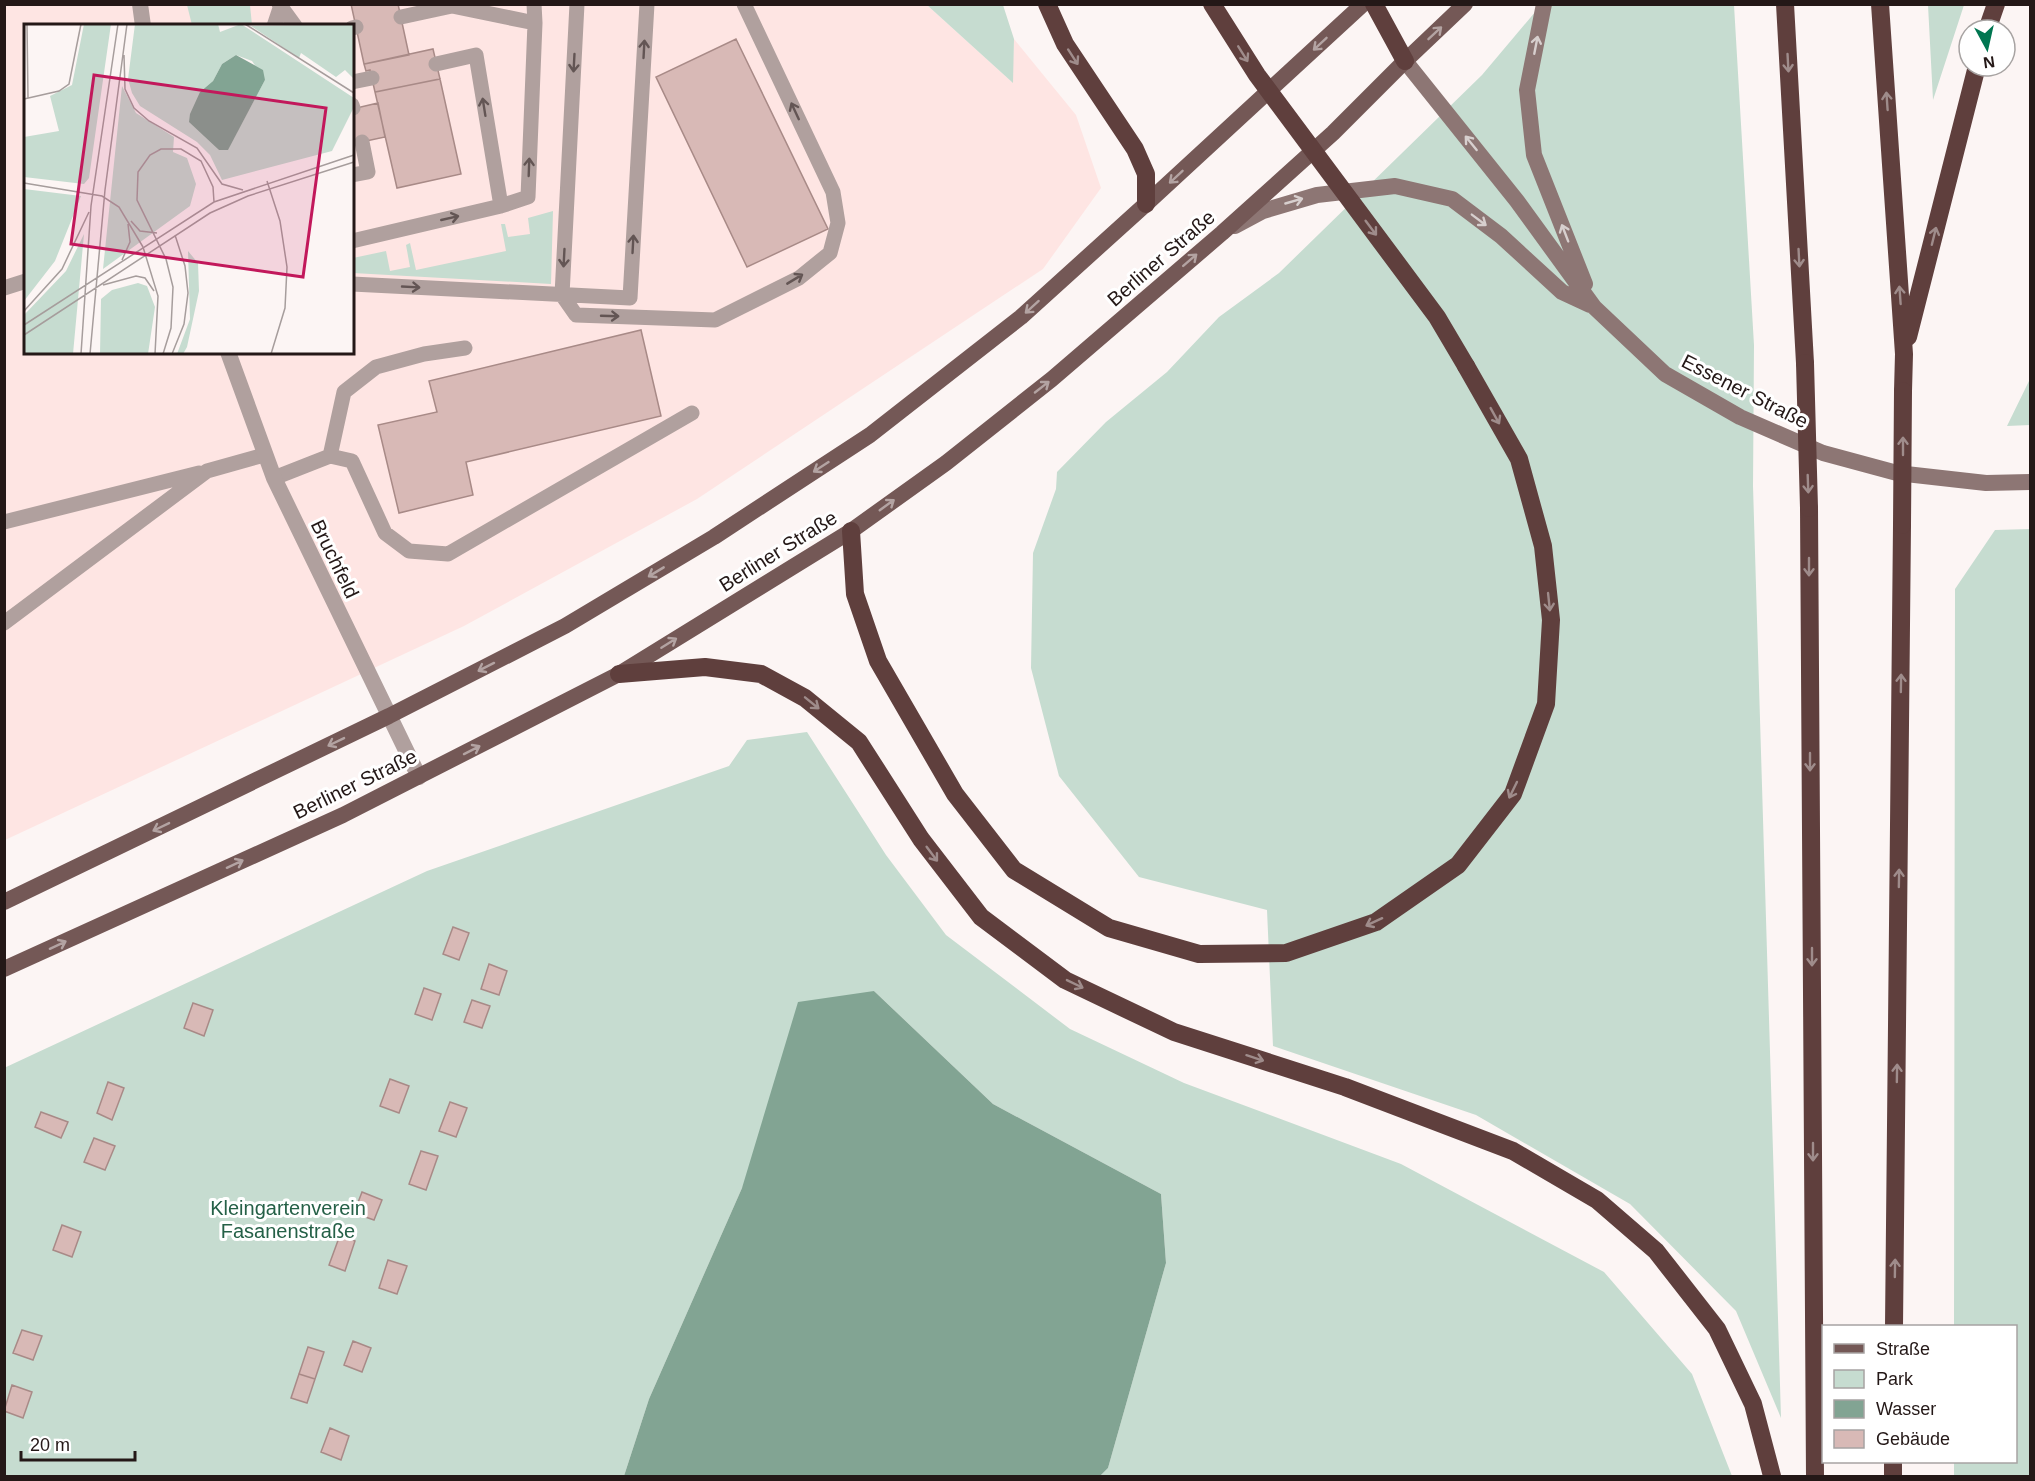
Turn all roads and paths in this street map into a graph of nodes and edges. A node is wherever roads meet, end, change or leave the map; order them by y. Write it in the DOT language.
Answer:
graph roads {
  1 [pos="140,4"];
  2 [pos="534,4"];
  3 [pos="577,4"];
  4 [pos="647,4"];
  5 [pos="744,4"];
  6 [pos="1047,4"];
  7 [pos="1212,4"];
  8 [pos="1363,4"];
  9 [pos="1374,4"];
  10 [pos="1465,4"];
  11 [pos="1544,4"];
  12 [pos="1785,4"];
  13 [pos="1880,4"];
  14 [pos="279,6"];
  15 [pos="401,17"];
  16 [pos="535,23"];
  17 [pos="143,24"];
  18 [pos="274,24"];
  19 [pos="294,24"];
  20 [pos="1405,61"];
  21 [pos="436,64"];
  22 [pos="372,78"];
  23 [pos="1974,78"];
  24 [pos="354,82"];
  25 [pos="362,142"];
  26 [pos="354,175"];
  27 [pos="1146,204"];
  28 [pos="501,206"];
  29 [pos="1222,233"];
  30 [pos="354,242"];
  31 [pos="24,281"];
  32 [pos="354,284"];
  33 [pos="4,288"];
  34 [pos="562,295"];
  35 [pos="1594,307"];
  36 [pos="465,348"];
  37 [pos="229,354"];
  38 [pos="1904,354"];
  39 [pos="692,412"];
  40 [pos="264,455"];
  41 [pos="330,456"];
  42 [pos="207,471"];
  43 [pos="274,478"];
  44 [pos="2031,482"];
  45 [pos="4,522"];
  46 [pos="851,531"];
  47 [pos="4,623"];
  48 [pos="619,674"];
  49 [pos="389,716"];
  50 [pos="419,777"];
  51 [pos="4,902"];
  52 [pos="4,969"];
  53 [pos="1894,1325"];
  54 [pos="1772,1476"];
  55 [pos="1815,1476"];
  1 -- 17 [label="street"];
  2 -- 16 [label="lane"];
  3 -- 34 [label="lane, one-way"];
  34 -- 4 [label="lane, one-way"];
  34 -- 5 [label="lane, one-way"];
  6 -- 27 [label="highway, one-way"];
  7 -- 46 [label="highway, one-way, bridge"];
  8 -- 27 [label="main road, one-way"];
  9 -- 20 [label="highway"];
  20 -- 10 [label="main road, Berliner Straße, one-way"];
  35 -- 11 [label="main road, one-way"];
  12 -- 55 [label="highway, one-way, bridge"];
  38 -- 13 [label="highway, one-way"];
  14 -- 18 [label="lane"];
  14 -- 19 [label="lane"];
  15 -- 16 [label="lane"];
  28 -- 16 [label="lane, one-way"];
  20 -- 29 [label="main road, Berliner Straße"];
  35 -- 20 [label="main road, Essener Straße, one-way"];
  28 -- 21 [label="lane, one-way"];
  22 -- 24 [label="lane"];
  38 -- 23 [label="highway, one-way"];
  25 -- 26 [label="lane"];
  27 -- 49 [label="main road, one-way"];
  30 -- 28 [label="lane, one-way"];
  29 -- 35 [label="main road, one-way"];
  46 -- 29 [label="main road, Berliner Straße, one-way"];
  31 -- 33 [label="lane"];
  32 -- 34 [label="lane, one-way"];
  35 -- 44 [label="main road, Essener Straße"];
  36 -- 41 [label="lane"];
  37 -- 40 [label="street, Bruchfeld"];
  53 -- 38 [label="highway, one-way, bridge"];
  39 -- 41 [label="lane"];
  40 -- 42 [label="lane"];
  40 -- 43 [label="street, Bruchfeld"];
  41 -- 43 [label="lane"];
  42 -- 45 [label="lane"];
  42 -- 47 [label="lane"];
  43 -- 49 [label="street, Bruchfeld"];
  48 -- 46 [label="main road, Berliner Straße, one-way"];
  50 -- 48 [label="main road, Berliner Straße, one-way"];
  48 -- 54 [label="highway, one-way"];
  49 -- 50 [label="street, Bruchfeld"];
  49 -- 51 [label="main road, one-way"];
  52 -- 50 [label="main road, Berliner Straße, one-way"];
}
